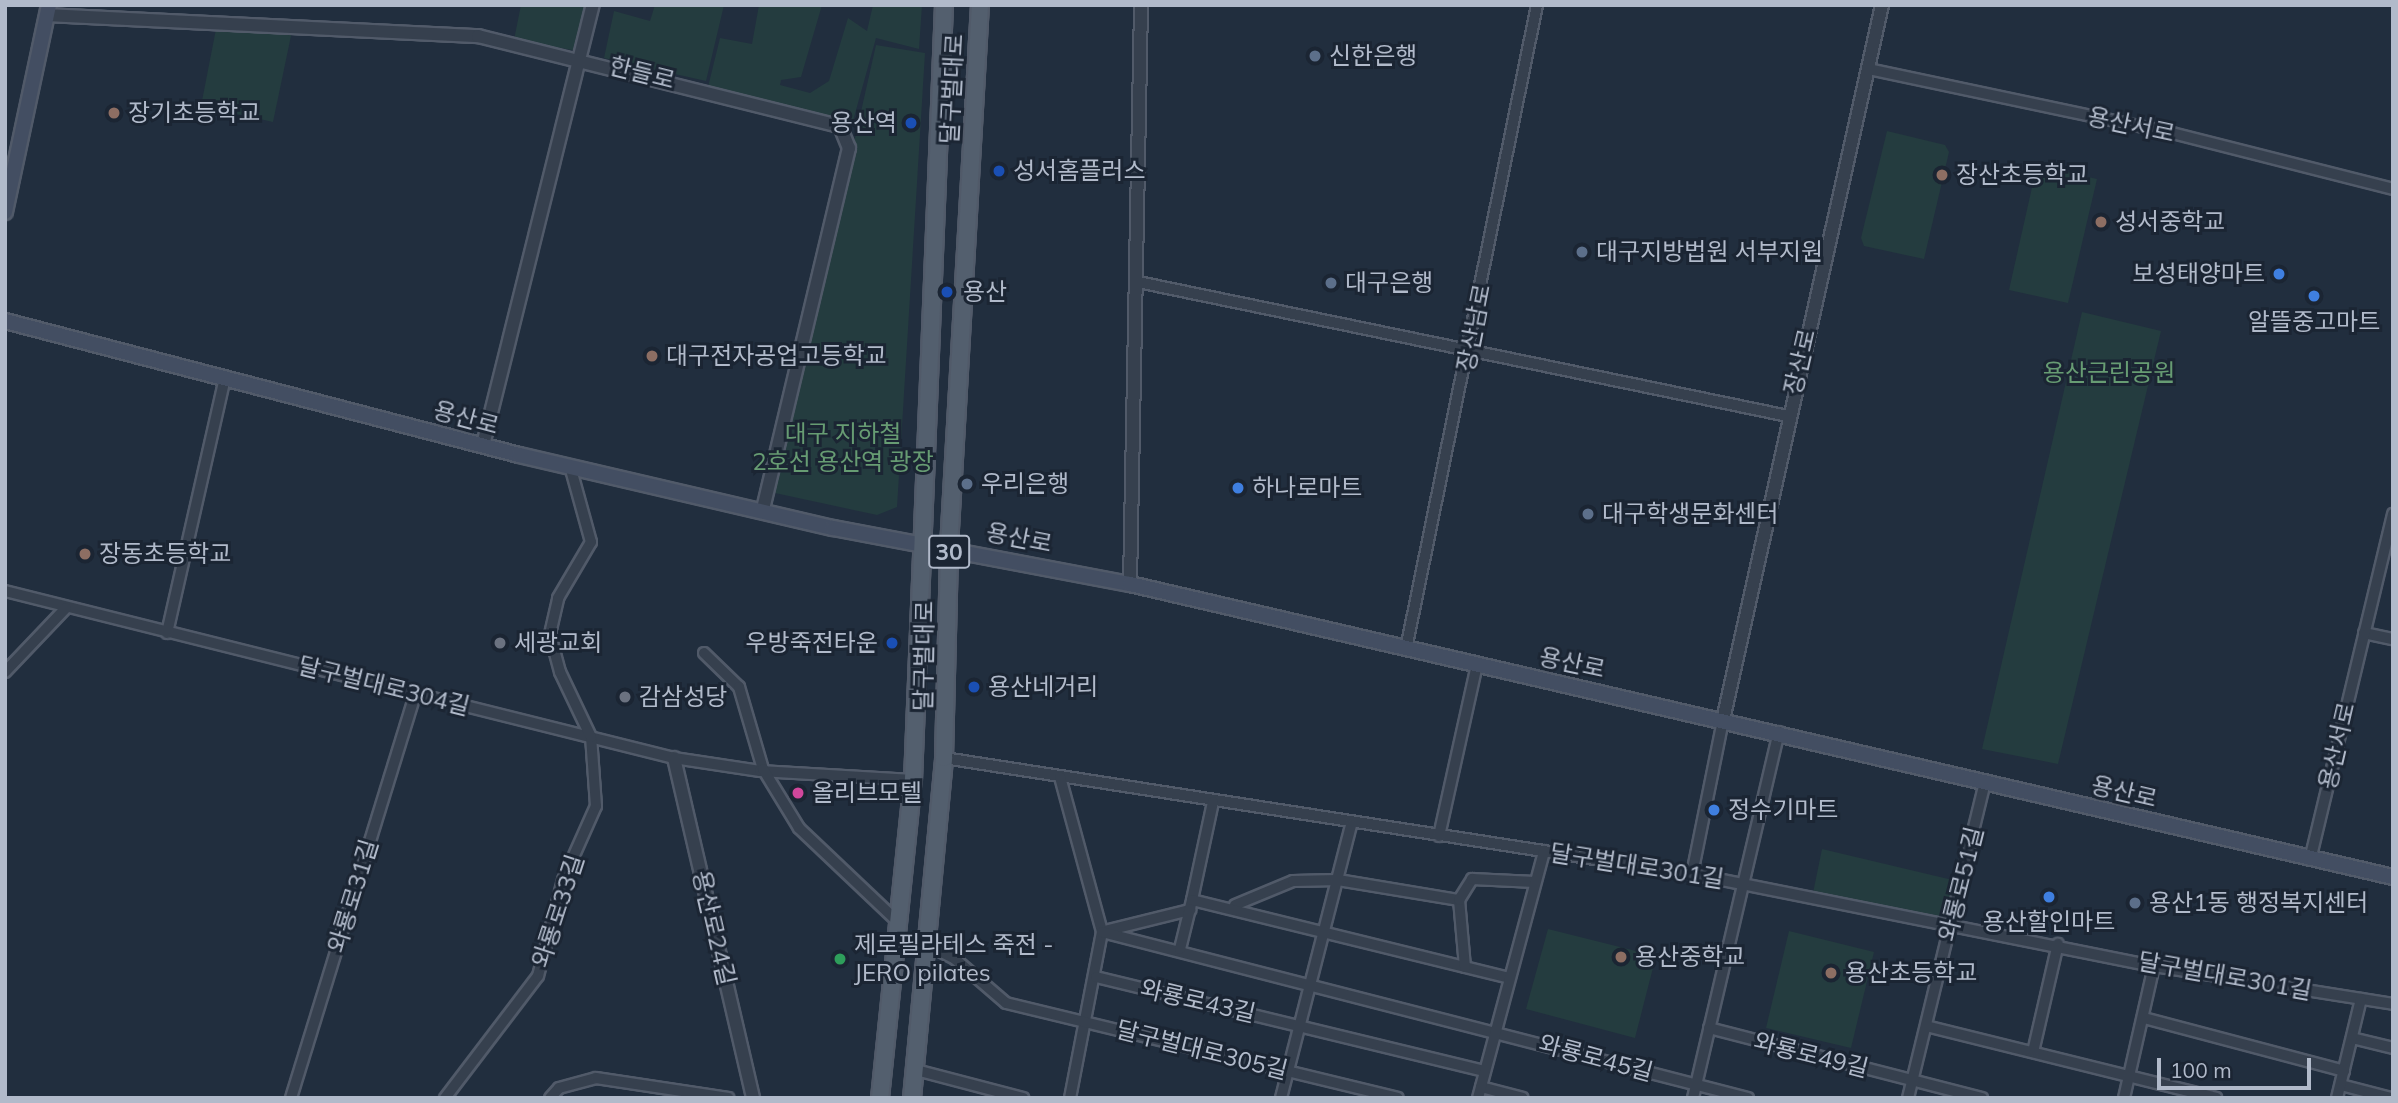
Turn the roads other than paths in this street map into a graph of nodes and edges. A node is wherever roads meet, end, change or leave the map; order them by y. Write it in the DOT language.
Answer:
graph roads {
  1 [pos="593,5"];
  2 [pos="944,5"];
  3 [pos="980,5"];
  4 [pos="1141,5"];
  5 [pos="1537,5"];
  6 [pos="1882,5"];
  7 [pos="48,10"];
  8 [pos="580,58"];
  9 [pos="1868,69"];
  10 [pos="12,150"];
  11 [pos="2393,189"];
  12 [pos="5,212"];
  13 [pos="1138,282"];
  14 [pos="5,321"];
  15 [pos="1469,350"];
  16 [pos="225,378"];
  17 [pos="1788,416"];
  18 [pos="483,445"];
  19 [pos="570,466"];
  20 [pos="763,508"];
  21 [pos="2393,514"];
  22 [pos="920,542"];
  23 [pos="949,547"];
  24 [pos="1130,584"];
  25 [pos="5,591"];
  26 [pos="66,608"];
  27 [pos="167,633"];
  28 [pos="2364,633"];
  29 [pos="2393,639"];
  30 [pos="1406,649"];
  31 [pos="704,653"];
  32 [pos="1477,665"];
  33 [pos="5,672"];
  34 [pos="415,694"];
  35 [pos="1723,720"];
  36 [pos="1779,732"];
  37 [pos="592,737"];
  38 [pos="674,758"];
  39 [pos="944,758"];
  40 [pos="764,772"];
  41 [pos="1060,777"];
  42 [pos="913,780"];
  43 [pos="1985,782"];
  44 [pos="1213,802"];
  45 [pos="1351,825"];
  46 [pos="1438,836"];
  47 [pos="1544,851"];
  48 [pos="2310,860"];
  49 [pos="1692,874"];
  50 [pos="2393,877"];
  51 [pos="1338,880"];
  52 [pos="1535,882"];
  53 [pos="1744,884"];
  54 [pos="1459,900"];
  55 [pos="1191,905"];
  56 [pos="1232,906"];
  57 [pos="1952,921"];
  58 [pos="900,924"];
  59 [pos="1326,930"];
  60 [pos="1102,932"];
  61 [pos="2058,944"];
  62 [pos="930,946"];
  63 [pos="1180,949"];
  64 [pos="2154,965"];
  65 [pos="1465,967"];
  66 [pos="1096,976"];
  67 [pos="1509,978"];
  68 [pos="1311,982"];
  69 [pos="2361,999"];
  70 [pos="2393,1004"];
  71 [pos="2144,1018"];
  72 [pos="1088,1022"];
  73 [pos="1300,1025"];
  74 [pos="1926,1026"];
  75 [pos="1709,1028"];
  76 [pos="1496,1032"];
  77 [pos="2352,1038"];
  78 [pos="2393,1048"];
  79 [pos="2033,1052"];
  80 [pos="916,1070"];
  81 [pos="2344,1070"];
  82 [pos="1485,1071"];
  83 [pos="1288,1072"];
  84 [pos="2131,1076"];
  85 [pos="1912,1081"];
  86 [pos="1696,1085"];
  87 [pos="2340,1085"];
  88 [pos="1479,1093"];
  89 [pos="290,1098"];
  90 [pos="445,1098"];
  91 [pos="550,1098"];
  92 [pos="728,1098"];
  93 [pos="753,1098"];
  94 [pos="880,1098"];
  95 [pos="912,1098"];
  96 [pos="1023,1098"];
  97 [pos="1070,1098"];
  98 [pos="1281,1098"];
  99 [pos="1398,1098"];
  100 [pos="1523,1098"];
  101 [pos="1693,1098"];
  102 [pos="1748,1098"];
  103 [pos="1908,1098"];
  104 [pos="1982,1098"];
  105 [pos="2124,1098"];
  106 [pos="2216,1098"];
  107 [pos="2337,1098"];
  108 [pos="2391,1098"];
  1 -- 8 [label="street"];
  2 -- 22 [label="main road, 달구벌대로 / 30"];
  3 -- 23 [label="main road, 달구벌대로 / 30"];
  4 -- 13 [label="street"];
  5 -- 15 [label="street, 장산남로"];
  6 -- 9 [label="street, 장산로"];
  7 -- 8 [label="street, 한들로"];
  7 -- 10 [label="main road"];
  8 -- 18 [label="street"];
  8 -- 20 [label="street, 한들로"];
  9 -- 11 [label="street, 용산서로"];
  9 -- 17 [label="street, 장산로"];
  10 -- 12 [label="main road"];
  13 -- 15 [label="street"];
  13 -- 24 [label="street"];
  14 -- 16 [label="main road, 용산로"];
  15 -- 17 [label="street"];
  15 -- 30 [label="street, 장산남로"];
  16 -- 18 [label="main road, 용산로"];
  16 -- 27 [label="street"];
  17 -- 35 [label="street, 장산로"];
  18 -- 19 [label="main road, 용산로"];
  19 -- 20 [label="main road, 용산로"];
  19 -- 37 [label="street, 와룡로33길"];
  20 -- 22 [label="main road, 용산로"];
  21 -- 28 [label="street, 용산서로"];
  22 -- 23 [label="main road, 용산로"];
  22 -- 42 [label="main road, 달구벌대로 / 30"];
  23 -- 24 [label="main road, 용산로"];
  23 -- 39 [label="main road, 달구벌대로 / 30"];
  24 -- 30 [label="main road, 용산로"];
  25 -- 26 [label="street, 달구벌대로304길"];
  26 -- 27 [label="street, 달구벌대로304길"];
  26 -- 33 [label="street"];
  27 -- 34 [label="street, 달구벌대로304길"];
  28 -- 29 [label="street"];
  28 -- 48 [label="street, 용산서로"];
  30 -- 32 [label="main road, 용산로"];
  31 -- 40 [label="street"];
  32 -- 35 [label="main road, 용산로"];
  32 -- 46 [label="street"];
  34 -- 37 [label="street, 달구벌대로304길"];
  34 -- 89 [label="street, 와룡로31길"];
  35 -- 36 [label="main road, 용산로"];
  35 -- 49 [label="street"];
  36 -- 43 [label="main road, 용산로"];
  36 -- 53 [label="street"];
  37 -- 38 [label="street, 달구벌대로304길"];
  37 -- 90 [label="street, 와룡로33길"];
  38 -- 40 [label="street, 달구벌대로304길"];
  38 -- 93 [label="street, 용산로24길"];
  39 -- 41 [label="street, 달구벌대로301길"];
  39 -- 62 [label="main road, 달구벌대로 / 30"];
  40 -- 42 [label="street"];
  40 -- 58 [label="street"];
  41 -- 44 [label="street, 달구벌대로301길"];
  41 -- 60 [label="street"];
  42 -- 58 [label="main road, 달구벌대로 / 30"];
  43 -- 48 [label="main road, 용산로"];
  43 -- 57 [label="street, 와룡로51길"];
  44 -- 45 [label="street, 달구벌대로301길"];
  44 -- 55 [label="street"];
  45 -- 46 [label="street, 달구벌대로301길"];
  45 -- 51 [label="street"];
  46 -- 47 [label="street, 달구벌대로301길"];
  47 -- 49 [label="street, 달구벌대로301길"];
  47 -- 52 [label="street"];
  48 -- 50 [label="main road, 용산로"];
  49 -- 53 [label="street, 달구벌대로301길"];
  51 -- 54 [label="street"];
  51 -- 56 [label="street"];
  51 -- 59 [label="street"];
  52 -- 54 [label="street"];
  52 -- 67 [label="street"];
  53 -- 57 [label="street, 달구벌대로301길"];
  53 -- 75 [label="street"];
  54 -- 65 [label="street"];
  55 -- 56 [label="street"];
  55 -- 60 [label="street"];
  55 -- 63 [label="street, 와룡로43길"];
  56 -- 59 [label="street"];
  57 -- 61 [label="street, 달구벌대로301길"];
  57 -- 74 [label="street, 와룡로51길"];
  58 -- 94 [label="main road, 달구벌대로 / 30"];
  59 -- 65 [label="street"];
  59 -- 68 [label="street"];
  60 -- 63 [label="street, 와룡로43길"];
  60 -- 66 [label="street"];
  61 -- 64 [label="street, 달구벌대로301길"];
  61 -- 79 [label="street"];
  62 -- 72 [label="street, 달구벌대로305길"];
  62 -- 80 [label="main road, 달구벌대로 / 30"];
  63 -- 68 [label="street, 와룡로43길"];
  64 -- 69 [label="street, 달구벌대로301길"];
  64 -- 71 [label="street"];
  65 -- 67 [label="street"];
  66 -- 72 [label="street"];
  66 -- 73 [label="street, 와룡로43길"];
  67 -- 76 [label="street"];
  68 -- 73 [label="street"];
  68 -- 76 [label="street, 와룡로43길"];
  69 -- 70 [label="street, 달구벌대로301길"];
  69 -- 77 [label="street"];
  71 -- 81 [label="street"];
  71 -- 84 [label="street"];
  72 -- 83 [label="street, 달구벌대로305길"];
  72 -- 97 [label="street, 달구벌대로305길"];
  73 -- 82 [label="street, 와룡로43길"];
  73 -- 83 [label="street"];
  74 -- 79 [label="street"];
  74 -- 85 [label="street, 와룡로51길"];
  75 -- 85 [label="street, 와룡로49길"];
  75 -- 86 [label="street"];
  76 -- 82 [label="street"];
  76 -- 86 [label="street, 와룡로45길"];
  77 -- 78 [label="street"];
  77 -- 81 [label="street"];
  79 -- 84 [label="street"];
  80 -- 95 [label="main road, 달구벌대로 / 30"];
  80 -- 96 [label="street"];
  81 -- 87 [label="street"];
  82 -- 88 [label="street"];
  83 -- 98 [label="street"];
  83 -- 99 [label="street, 달구벌대로305길"];
  84 -- 105 [label="street"];
  84 -- 106 [label="street"];
  85 -- 103 [label="street, 와룡로51길"];
  85 -- 104 [label="street"];
  86 -- 101 [label="street"];
  86 -- 102 [label="street"];
  87 -- 107 [label="street"];
  87 -- 108 [label="street"];
  88 -- 100 [label="street"];
  91 -- 92 [label="street"];
}
